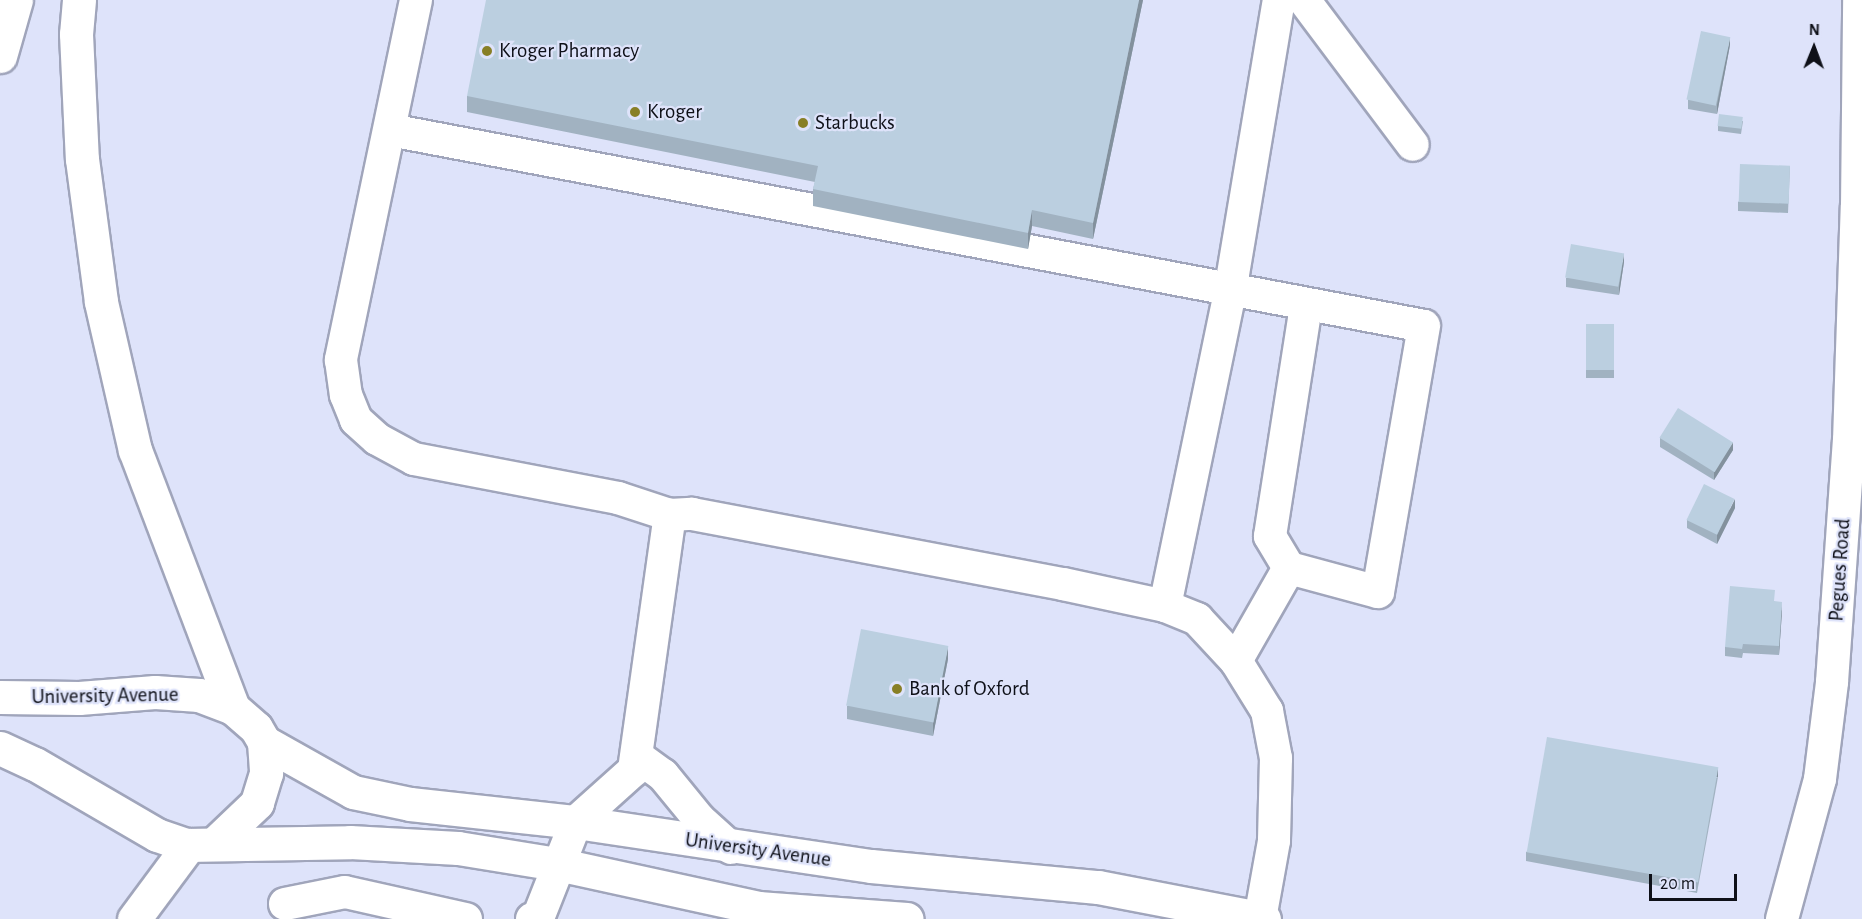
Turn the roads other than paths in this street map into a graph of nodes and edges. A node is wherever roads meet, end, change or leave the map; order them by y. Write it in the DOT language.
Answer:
graph roads {
  1 [pos="16,0"];
  2 [pos="80,0"];
  3 [pos="416,0"];
  4 [pos="1279,0"];
  5 [pos="1304,0"];
  6 [pos="1859,0"];
  7 [pos="0,56"];
  8 [pos="390,130"];
  9 [pos="1413,145"];
  10 [pos="1230,292"];
  11 [pos="1306,305"];
  12 [pos="1855,438"];
  13 [pos="670,515"];
  14 [pos="1289,568"];
  15 [pos="1165,606"];
  16 [pos="1236,662"];
  17 [pos="0,697"];
  18 [pos="233,708"];
  19 [pos="264,742"];
  20 [pos="0,748"];
  21 [pos="638,757"];
  22 [pos="576,822"];
  23 [pos="203,843"];
  24 [pos="731,848"];
  25 [pos="557,864"];
  26 [pos="285,904"];
  27 [pos="134,919"];
  28 [pos="466,919"];
  29 [pos="532,919"];
  30 [pos="907,919"];
  31 [pos="1261,919"];
  32 [pos="1782,919"];
  1 -- 7 [label="main road"];
  2 -- 18 [label="main road"];
  3 -- 8 [label="street"];
  4 -- 10 [label="street"];
  5 -- 9 [label="street"];
  6 -- 12 [label="street, Pegues Road"];
  8 -- 10 [label="street"];
  8 -- 13 [label="street"];
  10 -- 11 [label="street"];
  10 -- 15 [label="street"];
  11 -- 14 [label="street"];
  11 -- 14 [label="street"];
  12 -- 32 [label="street, Pegues Road"];
  13 -- 15 [label="street"];
  13 -- 21 [label="street"];
  14 -- 16 [label="street"];
  15 -- 16 [label="street"];
  16 -- 31 [label="street"];
  17 -- 18 [label="main road, University Avenue"];
  18 -- 19 [label="main road, University Avenue"];
  19 -- 22 [label="main road, University Avenue"];
  19 -- 23 [label="main road"];
  20 -- 23 [label="main road"];
  21 -- 22 [label="street"];
  21 -- 24 [label="street"];
  22 -- 24 [label="main road, University Avenue"];
  22 -- 25 [label="street"];
  23 -- 25 [label="main road"];
  23 -- 27 [label="main road"];
  24 -- 31 [label="main road, University Avenue"];
  25 -- 29 [label="street"];
  25 -- 30 [label="main road"];
  26 -- 28 [label="street"];
}
